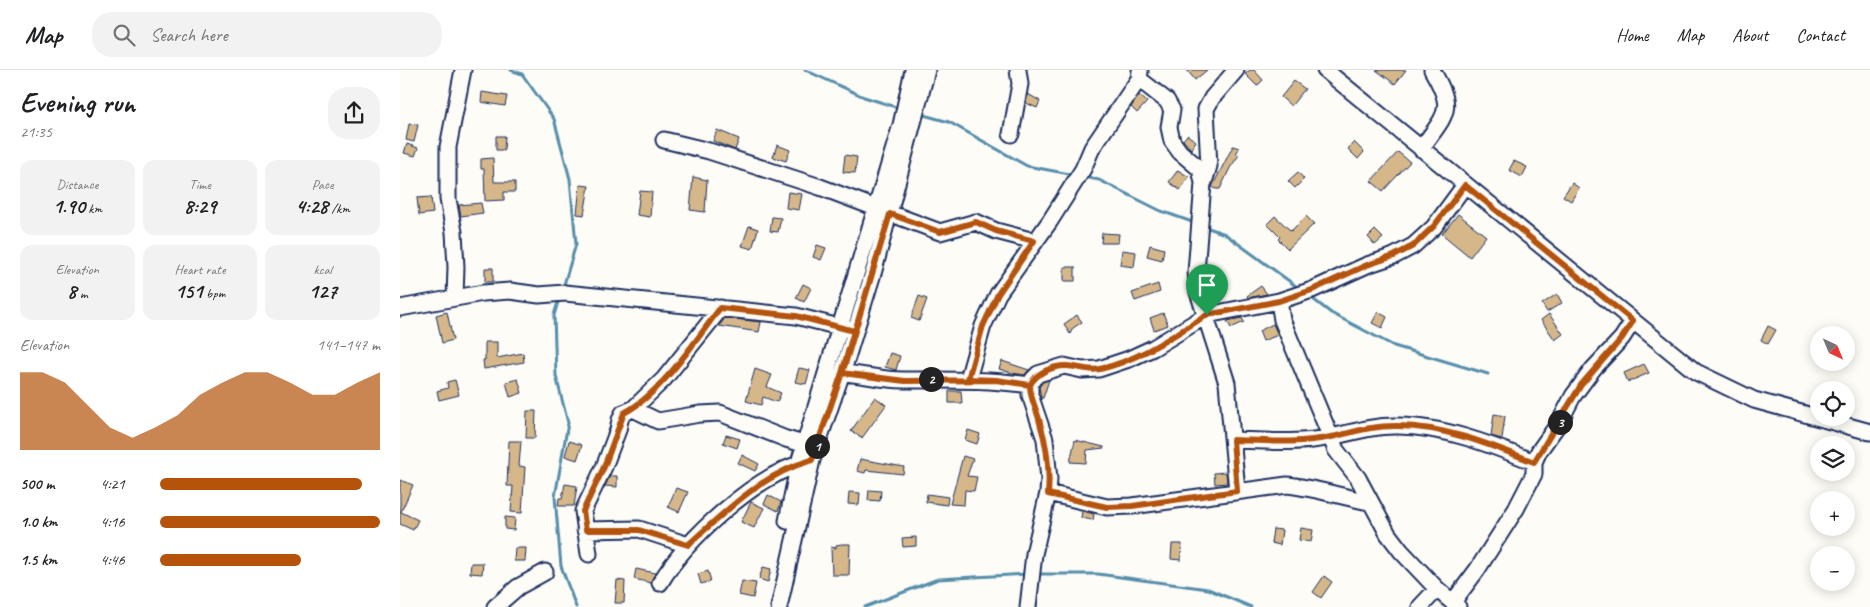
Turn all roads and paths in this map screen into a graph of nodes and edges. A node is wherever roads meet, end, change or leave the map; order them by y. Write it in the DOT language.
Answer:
graph roads {
  1 [pos="464,70"];
  2 [pos="913,70"];
  3 [pos="927,70"];
  4 [pos="1018,70"];
  5 [pos="1236,70"];
  6 [pos="1325,70"];
  7 [pos="1432,70"];
  8 [pos="1139,75"];
  9 [pos="1011,134"];
  10 [pos="664,140"];
  11 [pos="1422,149"];
  12 [pos="1203,183"];
  13 [pos="1465,185"];
  14 [pos="883,211"];
  15 [pos="1034,241"];
  16 [pos="455,298"];
  17 [pos="1279,301"];
  18 [pos="400,308"];
  19 [pos="720,308"];
  20 [pos="1207,315"];
  21 [pos="1633,321"];
  22 [pos="848,330"];
  23 [pos="842,373"];
  24 [pos="968,379"];
  25 [pos="1030,385"];
  26 [pos="633,409"];
  27 [pos="1870,432"];
  28 [pos="1330,437"];
  29 [pos="1233,440"];
  30 [pos="808,454"];
  31 [pos="1534,462"];
  32 [pos="1237,491"];
  33 [pos="1048,494"];
  34 [pos="1370,502"];
  35 [pos="586,530"];
  36 [pos="688,545"];
  37 [pos="589,554"];
  38 [pos="545,572"];
  39 [pos="660,583"];
  40 [pos="1437,589"];
  41 [pos="1455,604"];
  42 [pos="495,607"];
  43 [pos="769,607"];
  44 [pos="779,607"];
  45 [pos="1028,607"];
  46 [pos="1420,607"];
  1 -- 16 [label="street"];
  2 -- 14 [label="street"];
  3 -- 14 [label="street"];
  4 -- 9 [label="street"];
  5 -- 12 [label="street"];
  6 -- 11 [label="street"];
  7 -- 11 [label="street"];
  8 -- 12 [label="street"];
  8 -- 15 [label="street"];
  10 -- 14 [label="street"];
  11 -- 13 [label="street"];
  12 -- 20 [label="street"];
  13 -- 17 [label="street"];
  13 -- 21 [label="street"];
  14 -- 15 [label="street"];
  14 -- 22 [label="street"];
  15 -- 24 [label="street"];
  16 -- 18 [label="street"];
  16 -- 19 [label="street"];
  17 -- 20 [label="street"];
  17 -- 28 [label="street"];
  19 -- 22 [label="street"];
  19 -- 26 [label="street"];
  20 -- 25 [label="street"];
  20 -- 29 [label="street"];
  21 -- 27 [label="street"];
  21 -- 31 [label="street"];
  22 -- 23 [label="street"];
  22 -- 30 [label="street"];
  23 -- 24 [label="street"];
  23 -- 30 [label="street"];
  24 -- 25 [label="street"];
  25 -- 33 [label="street"];
  26 -- 30 [label="street"];
  26 -- 35 [label="street"];
  28 -- 29 [label="street"];
  28 -- 31 [label="street"];
  28 -- 34 [label="street"];
  29 -- 32 [label="street"];
  30 -- 36 [label="street"];
  30 -- 43 [label="street"];
  30 -- 44 [label="street"];
  31 -- 41 [label="street"];
  32 -- 33 [label="street"];
  32 -- 34 [label="street"];
  33 -- 45 [label="street"];
  34 -- 40 [label="street"];
  35 -- 36 [label="street"];
  35 -- 37 [label="street"];
  36 -- 39 [label="street"];
  38 -- 42 [label="street"];
  40 -- 41 [label="street"];
  40 -- 46 [label="street"];
}
